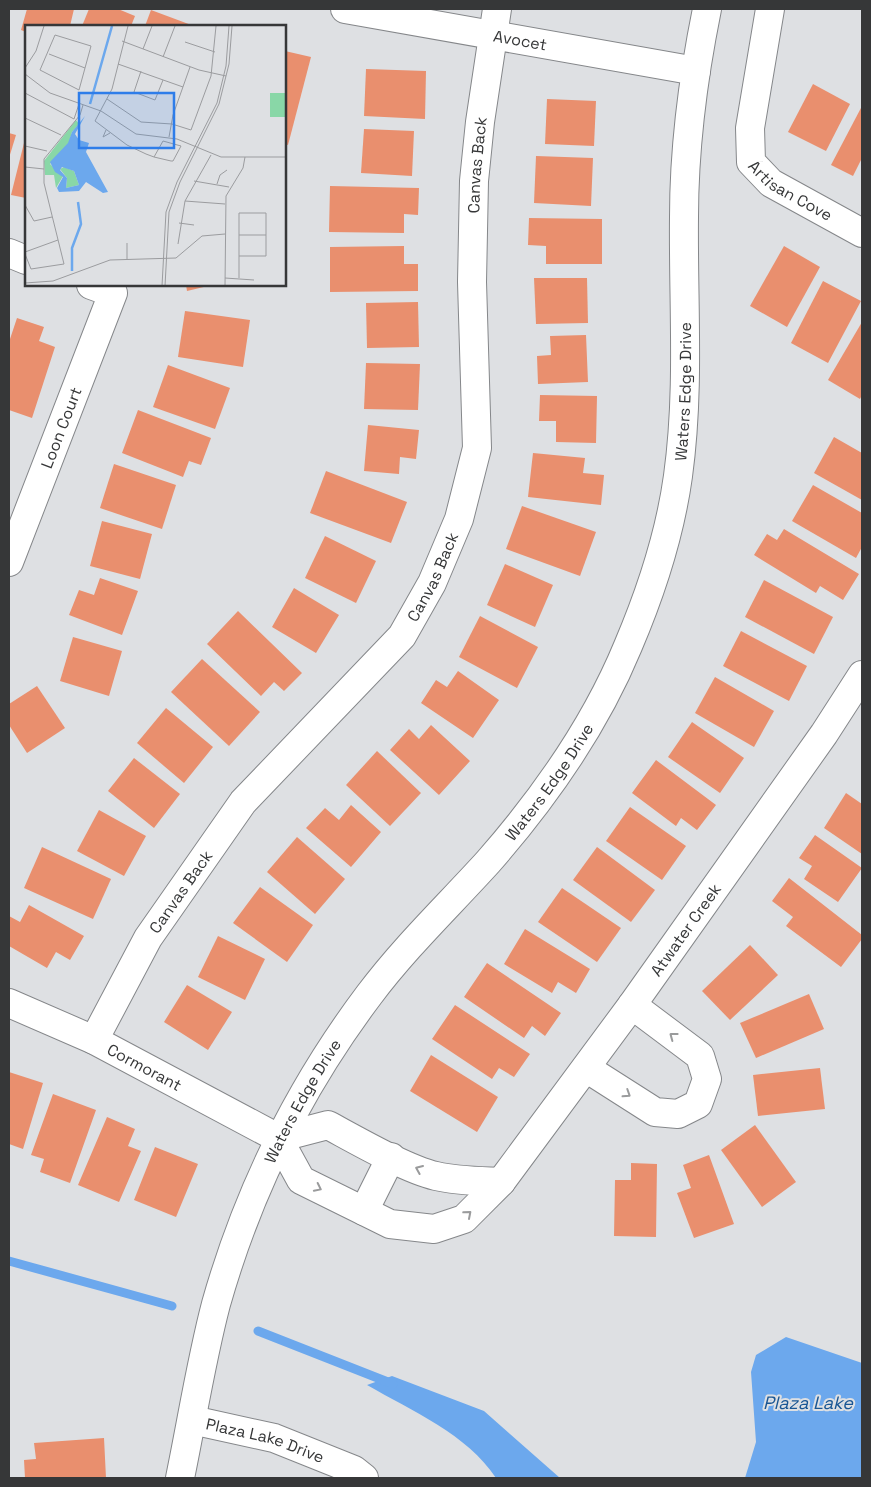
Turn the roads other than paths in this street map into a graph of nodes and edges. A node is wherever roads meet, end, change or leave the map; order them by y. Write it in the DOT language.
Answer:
graph roads {
  1 [pos="345,9"];
  2 [pos="497,9"];
  3 [pos="707,9"];
  4 [pos="770,9"];
  5 [pos="492,35"];
  6 [pos="696,70"];
  7 [pos="862,233"];
  8 [pos="9,253"];
  9 [pos="25,260"];
  10 [pos="102,289"];
  11 [pos="9,562"];
  12 [pos="862,674"];
  13 [pos="9,1003"];
  14 [pos="632,1005"];
  15 [pos="94,1040"];
  16 [pos="586,1068"];
  17 [pos="278,1138"];
  18 [pos="391,1157"];
  19 [pos="501,1182"];
  20 [pos="364,1211"];
  21 [pos="192,1420"];
  22 [pos="322,1468"];
  23 [pos="180,1478"];
  24 [pos="364,1478"];
  1 -- 5 [label="street, Avocet"];
  2 -- 5 [label="street, Canvas Back"];
  3 -- 6 [label="street, Waters Edge Drive"];
  4 -- 7 [label="street, Artisan Cove"];
  5 -- 6 [label="street, Avocet"];
  5 -- 15 [label="street, Canvas Back"];
  6 -- 17 [label="street, Waters Edge Drive"];
  8 -- 9 [label="street"];
  10 -- 11 [label="street, Loon Court"];
  12 -- 14 [label="street, Atwater Creek"];
  13 -- 15 [label="street, Cormorant"];
  14 -- 16 [label="street, Atwater Creek"];
  16 -- 14 [label="street, one-way"];
  15 -- 17 [label="street, Cormorant"];
  16 -- 19 [label="street, Atwater Creek"];
  17 -- 18 [label="street"];
  17 -- 20 [label="street, Atwater Creek, one-way"];
  17 -- 21 [label="street, Waters Edge Drive"];
  19 -- 18 [label="street, one-way"];
  18 -- 20 [label="street"];
  20 -- 19 [label="street, Atwater Creek, one-way"];
  21 -- 22 [label="street, Plaza Lake Drive"];
  21 -- 23 [label="street, Waters Edge Drive"];
  22 -- 24 [label="street, Plaza Lake Drive"];
}
